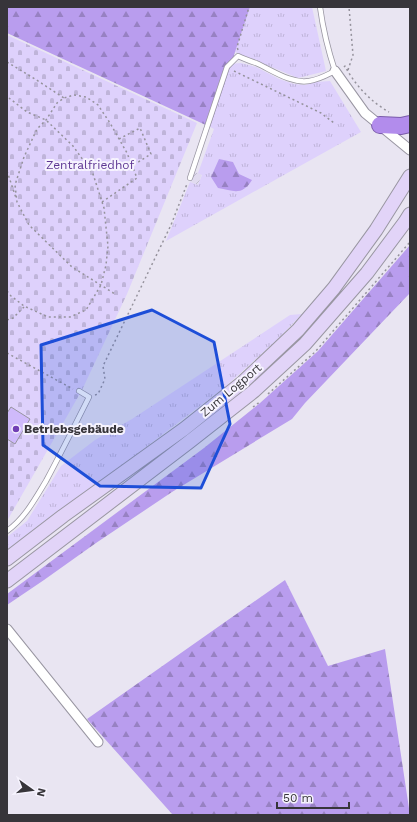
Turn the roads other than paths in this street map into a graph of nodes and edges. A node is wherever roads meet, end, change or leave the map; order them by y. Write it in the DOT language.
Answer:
graph roads {
  1 [pos="320,7"];
  2 [pos="337,74"];
  3 [pos="410,124"];
  4 [pos="380,125"];
  5 [pos="410,150"];
  6 [pos="410,176"];
  7 [pos="190,178"];
  8 [pos="410,214"];
  9 [pos="410,226"];
  10 [pos="389,244"];
  11 [pos="79,391"];
  12 [pos="7,531"];
  13 [pos="7,559"];
  14 [pos="7,581"];
  15 [pos="7,629"];
  16 [pos="98,742"];
  1 -- 2 [label="lane"];
  2 -- 4 [label="street"];
  2 -- 7 [label="lane"];
  3 -- 4 [label="highway"];
  4 -- 5 [label="street"];
  6 -- 13 [label="main road, Zum Logport"];
  8 -- 10 [label="main road, Zum Logport"];
  9 -- 10 [label="main road"];
  10 -- 14 [label="main road, Zum Logport"];
  11 -- 12 [label="lane"];
  15 -- 16 [label="street"];
}
